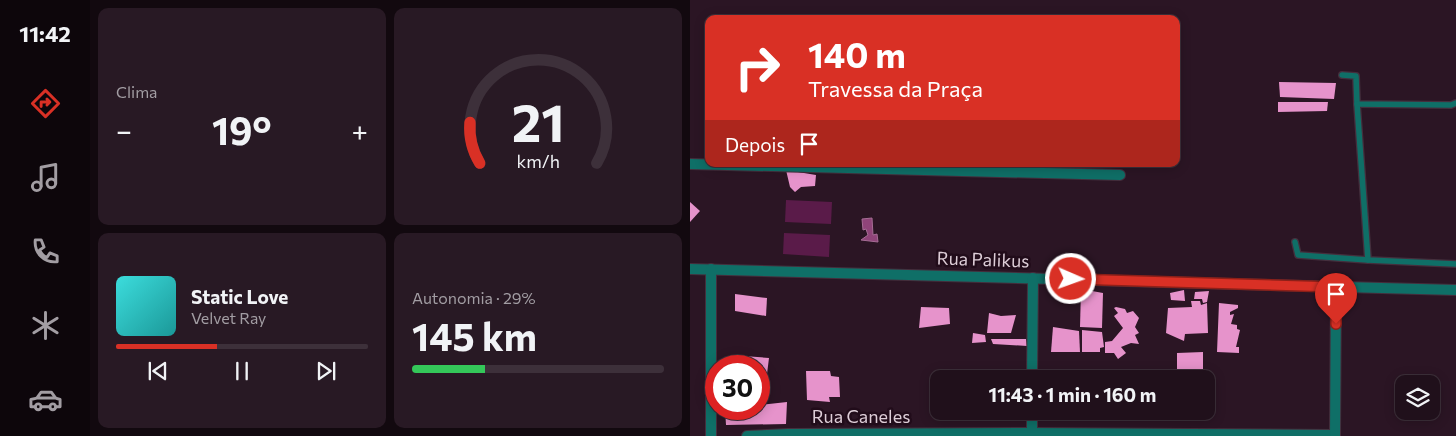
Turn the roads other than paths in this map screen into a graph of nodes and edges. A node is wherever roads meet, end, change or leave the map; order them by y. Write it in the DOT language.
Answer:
graph roads {
  1 [pos="1342,75"];
  2 [pos="1456,103"];
  3 [pos="1357,104"];
  4 [pos="690,164"];
  5 [pos="705,164"];
  6 [pos="807,167"];
  7 [pos="1120,175"];
  8 [pos="1295,242"];
  9 [pos="1368,260"];
  10 [pos="1456,264"];
  11 [pos="690,268"];
  12 [pos="711,269"];
  13 [pos="1033,278"];
  14 [pos="1336,287"];
  15 [pos="1456,290"];
  16 [pos="1032,370"];
  17 [pos="1032,420"];
  18 [pos="1032,434"];
  19 [pos="788,435"];
  20 [pos="711,436"];
  21 [pos="746,436"];
  22 [pos="1335,436"];
  1 -- 3 [label="lane"];
  2 -- 3 [label="lane"];
  3 -- 9 [label="lane"];
  4 -- 5 [label="street"];
  6 -- 7 [label="street"];
  8 -- 9 [label="lane"];
  9 -- 10 [label="lane"];
  11 -- 12 [label="street, Rua Palikus"];
  12 -- 13 [label="street, Rua Palikus"];
  12 -- 20 [label="street"];
  13 -- 14 [label="street, Rua Palikus"];
  13 -- 16 [label="street"];
  14 -- 15 [label="street, Rua Palikus"];
  14 -- 22 [label="street"];
  17 -- 18 [label="street"];
  18 -- 19 [label="street, Rua Caneles"];
  18 -- 22 [label="street, Rua Caneles"];
  19 -- 21 [label="street, Rua Caneles"];
}
